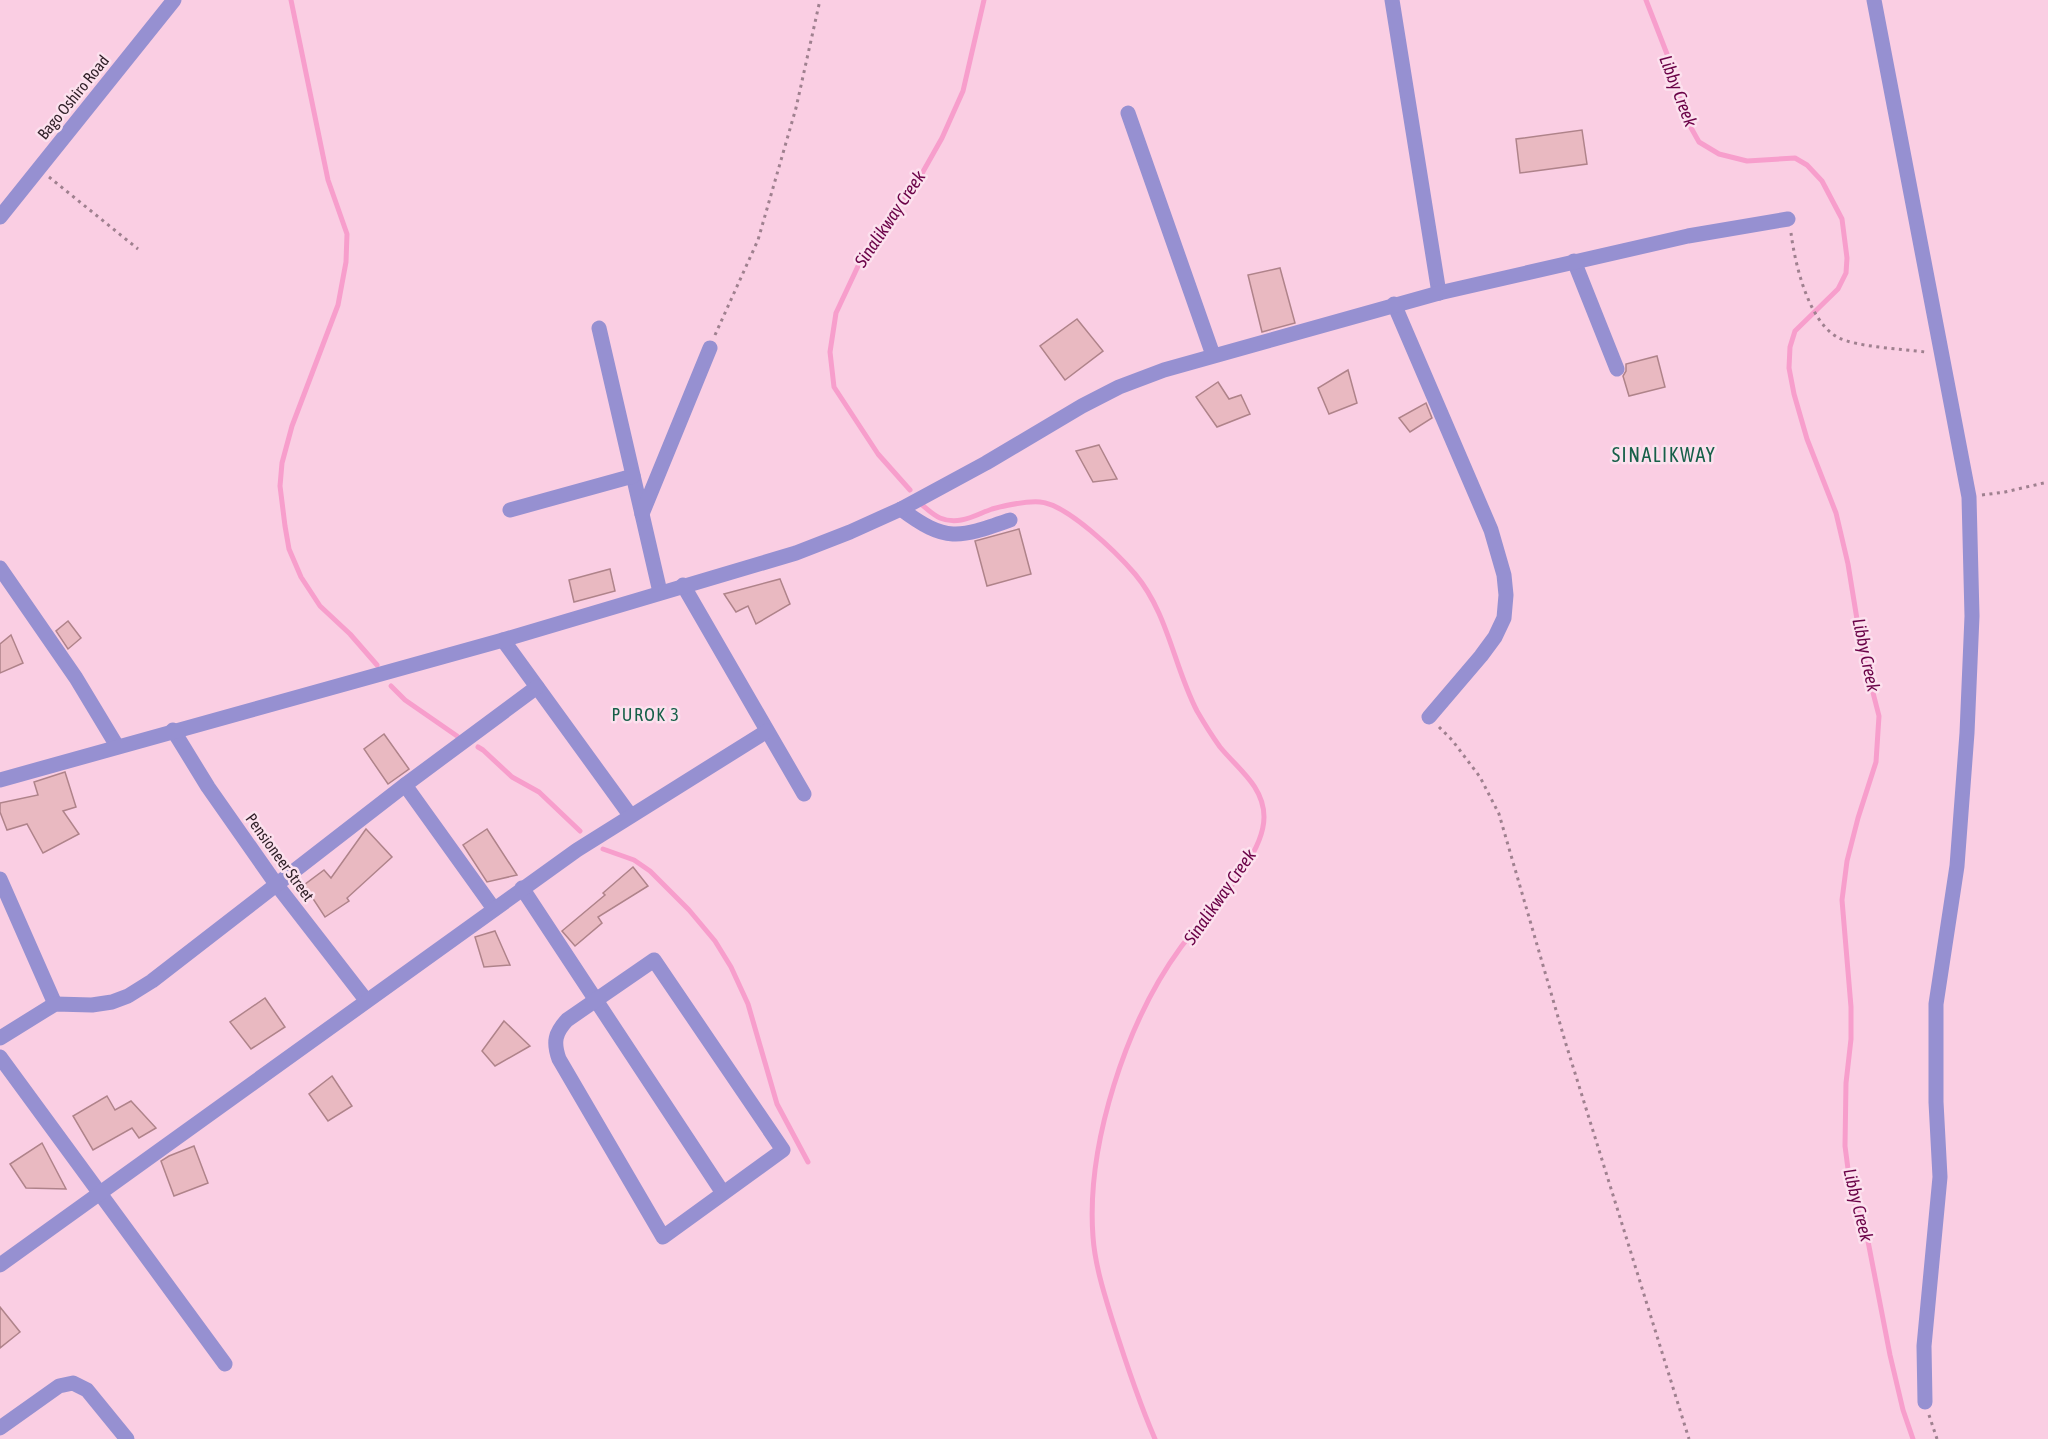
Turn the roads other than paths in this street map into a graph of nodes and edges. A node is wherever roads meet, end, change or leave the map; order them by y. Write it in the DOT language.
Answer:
graph roads {
  1 [pos="174,0"];
  2 [pos="1392,0"];
  3 [pos="1874,0"];
  4 [pos="1128,113"];
  5 [pos="0,217"];
  6 [pos="1788,219"];
  7 [pos="1574,261"];
  8 [pos="1438,293"];
  9 [pos="1394,304"];
  10 [pos="599,328"];
  11 [pos="710,348"];
  12 [pos="1213,355"];
  13 [pos="1617,369"];
  14 [pos="633,476"];
  15 [pos="901,509"];
  16 [pos="510,510"];
  17 [pos="642,514"];
  18 [pos="1010,520"];
  19 [pos="0,568"];
  20 [pos="683,585"];
  21 [pos="660,592"];
  22 [pos="502,640"];
  23 [pos="537,687"];
  24 [pos="1430,717"];
  25 [pos="173,730"];
  26 [pos="767,731"];
  27 [pos="117,746"];
  28 [pos="0,780"];
  29 [pos="405,785"];
  30 [pos="804,794"];
  31 [pos="630,815"];
  32 [pos="0,879"];
  33 [pos="276,884"];
  34 [pos="522,888"];
  35 [pos="494,909"];
  36 [pos="366,1000"];
  37 [pos="596,1000"];
  38 [pos="56,1004"];
  39 [pos="0,1038"];
  40 [pos="0,1057"];
  41 [pos="99,1193"];
  42 [pos="723,1193"];
  43 [pos="0,1264"];
  44 [pos="225,1364"];
  45 [pos="1925,1402"];
  46 [pos="0,1428"];
  47 [pos="127,1439"];
  1 -- 5 [label="street, Bago Oshiro Road"];
  2 -- 8 [label="street"];
  3 -- 45 [label="street"];
  4 -- 12 [label="street"];
  6 -- 7 [label="street"];
  7 -- 8 [label="street"];
  7 -- 13 [label="street"];
  8 -- 9 [label="street"];
  9 -- 12 [label="street"];
  9 -- 24 [label="street"];
  10 -- 14 [label="street"];
  11 -- 17 [label="street"];
  12 -- 15 [label="street"];
  14 -- 16 [label="street"];
  14 -- 17 [label="street"];
  15 -- 18 [label="street"];
  15 -- 20 [label="street"];
  17 -- 21 [label="street"];
  19 -- 27 [label="street"];
  20 -- 21 [label="street"];
  20 -- 26 [label="street"];
  21 -- 22 [label="street"];
  22 -- 23 [label="street"];
  22 -- 25 [label="street"];
  23 -- 29 [label="street"];
  23 -- 31 [label="street"];
  25 -- 27 [label="street"];
  25 -- 33 [label="street, Pensioneer Street"];
  26 -- 30 [label="street"];
  26 -- 31 [label="street"];
  27 -- 28 [label="street"];
  29 -- 33 [label="street"];
  29 -- 35 [label="street"];
  31 -- 34 [label="street"];
  32 -- 38 [label="street"];
  33 -- 36 [label="street, Pensioneer Street"];
  33 -- 38 [label="street"];
  34 -- 35 [label="street"];
  34 -- 37 [label="street"];
  35 -- 36 [label="street"];
  36 -- 41 [label="street"];
  37 -- 42 [label="street"];
  37 -- 42 [label="street"];
  37 -- 42 [label="street"];
  38 -- 39 [label="street"];
  40 -- 41 [label="street"];
  41 -- 43 [label="street"];
  41 -- 44 [label="street"];
  46 -- 47 [label="street"];
}
